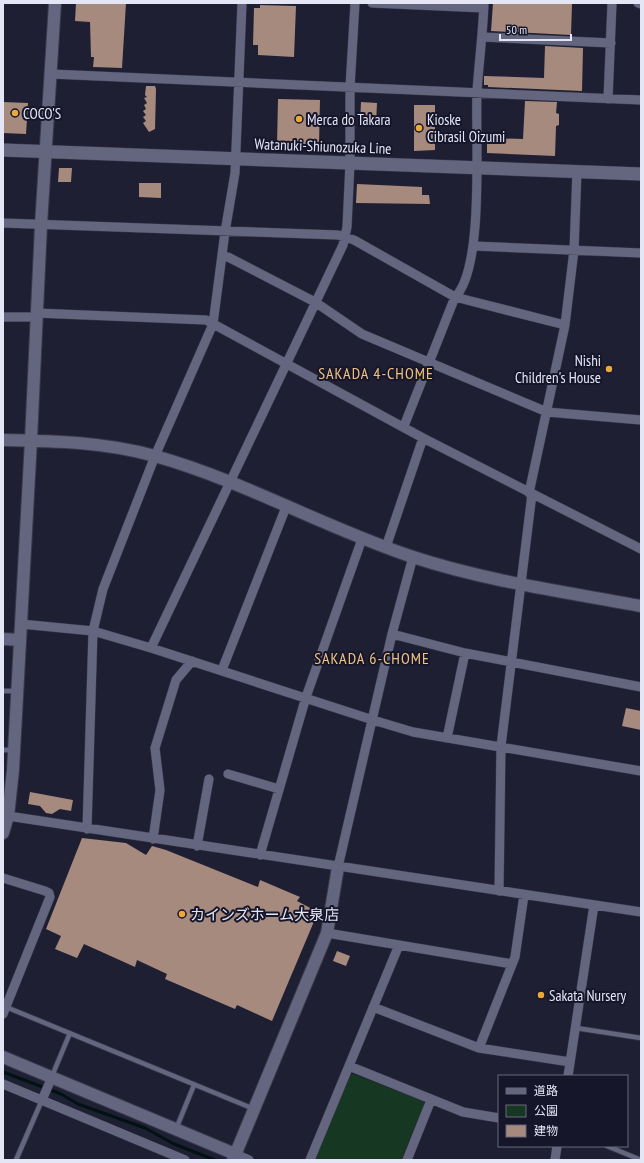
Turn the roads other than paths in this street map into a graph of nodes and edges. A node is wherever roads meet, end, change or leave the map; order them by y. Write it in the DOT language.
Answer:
graph roads {
  1 [pos="56,3"];
  2 [pos="242,3"];
  3 [pos="355,3"];
  4 [pos="372,3"];
  5 [pos="612,3"];
  6 [pos="638,3"];
  7 [pos="641,4"];
  8 [pos="484,6"];
  9 [pos="482,37"];
  10 [pos="611,43"];
  11 [pos="51,74"];
  12 [pos="238,83"];
  13 [pos="350,87"];
  14 [pos="477,92"];
  15 [pos="608,98"];
  16 [pos="641,100"];
  17 [pos="3,150"];
  18 [pos="45,151"];
  19 [pos="236,158"];
  20 [pos="350,163"];
  21 [pos="477,168"];
  22 [pos="577,171"];
  23 [pos="641,174"];
  24 [pos="3,223"];
  25 [pos="41,225"];
  26 [pos="225,232"];
  27 [pos="346,237"];
  28 [pos="474,246"];
  29 [pos="574,250"];
  30 [pos="641,253"];
  31 [pos="223,257"];
  32 [pos="455,297"];
  33 [pos="315,302"];
  34 [pos="36,315"];
  35 [pos="3,317"];
  36 [pos="213,324"];
  37 [pos="565,325"];
  38 [pos="430,361"];
  39 [pos="287,363"];
  40 [pos="547,412"];
  41 [pos="641,420"];
  42 [pos="404,426"];
  43 [pos="422,438"];
  44 [pos="3,440"];
  45 [pos="31,440"];
  46 [pos="155,456"];
  47 [pos="230,482"];
  48 [pos="531,493"];
  49 [pos="286,507"];
  50 [pos="362,539"];
  51 [pos="386,547"];
  52 [pos="641,548"];
  53 [pos="413,557"];
  54 [pos="521,584"];
  55 [pos="641,606"];
  56 [pos="21,624"];
  57 [pos="93,631"];
  58 [pos="392,634"];
  59 [pos="3,639"];
  60 [pos="20,640"];
  61 [pos="151,648"];
  62 [pos="465,653"];
  63 [pos="192,661"];
  64 [pos="511,662"];
  65 [pos="222,670"];
  66 [pos="641,687"];
  67 [pos="3,691"];
  68 [pos="17,691"];
  69 [pos="306,697"];
  70 [pos="372,720"];
  71 [pos="447,738"];
  72 [pos="501,746"];
  73 [pos="9,750"];
  74 [pos="641,771"];
  75 [pos="228,774"];
  76 [pos="209,778"];
  77 [pos="279,789"];
  78 [pos="8,816"];
  79 [pos="87,829"];
  80 [pos="3,833"];
  81 [pos="153,839"];
  82 [pos="197,846"];
  83 [pos="260,855"];
  84 [pos="338,867"];
  85 [pos="3,878"];
  86 [pos="499,891"];
  87 [pos="524,895"];
  88 [pos="594,905"];
  89 [pos="641,912"];
  90 [pos="327,934"];
  91 [pos="399,945"];
  92 [pos="512,964"];
  93 [pos="373,1007"];
  94 [pos="4,1010"];
  95 [pos="576,1028"];
  96 [pos="70,1033"];
  97 [pos="641,1038"];
  98 [pos="479,1048"];
  99 [pos="3,1057"];
  100 [pos="570,1062"];
  101 [pos="349,1066"];
  102 [pos="568,1075"];
  103 [pos="52,1077"];
  104 [pos="3,1084"];
  105 [pos="194,1085"];
  106 [pos="42,1100"];
  107 [pos="431,1100"];
  108 [pos="254,1110"];
  109 [pos="498,1118"];
  110 [pos="176,1129"];
  111 [pos="557,1147"];
  112 [pos="609,1147"];
  113 [pos="234,1157"];
  114 [pos="16,1160"];
  115 [pos="185,1160"];
  116 [pos="249,1160"];
  117 [pos="310,1160"];
  118 [pos="407,1160"];
  119 [pos="555,1160"];
  120 [pos="641,1160"];
  1 -- 11 [label="street"];
  2 -- 12 [label="street"];
  3 -- 13 [label="street"];
  4 -- 8 [label="street"];
  5 -- 10 [label="street"];
  6 -- 7 [label="street"];
  8 -- 9 [label="street"];
  9 -- 10 [label="street"];
  9 -- 14 [label="street"];
  10 -- 15 [label="street"];
  11 -- 12 [label="street"];
  11 -- 18 [label="street"];
  12 -- 13 [label="street"];
  12 -- 19 [label="street"];
  13 -- 14 [label="street"];
  13 -- 20 [label="street"];
  14 -- 15 [label="street"];
  14 -- 21 [label="street"];
  15 -- 16 [label="street"];
  17 -- 18 [label="main road, Watanuki-Shiunozuka Line"];
  18 -- 19 [label="main road, Watanuki-Shiunozuka Line"];
  18 -- 25 [label="street"];
  19 -- 20 [label="main road, Watanuki-Shiunozuka Line"];
  19 -- 26 [label="street"];
  20 -- 21 [label="main road, Watanuki-Shiunozuka Line"];
  20 -- 27 [label="street"];
  21 -- 22 [label="main road, Watanuki-Shiunozuka Line"];
  21 -- 28 [label="street"];
  22 -- 23 [label="main road, Watanuki-Shiunozuka Line"];
  22 -- 29 [label="street"];
  24 -- 25 [label="street"];
  25 -- 26 [label="street"];
  25 -- 34 [label="street"];
  26 -- 27 [label="street"];
  26 -- 31 [label="street"];
  27 -- 32 [label="street"];
  27 -- 33 [label="street"];
  28 -- 29 [label="street"];
  28 -- 32 [label="street"];
  29 -- 30 [label="street"];
  29 -- 37 [label="street"];
  31 -- 33 [label="street"];
  31 -- 36 [label="street"];
  32 -- 37 [label="street"];
  32 -- 38 [label="street"];
  33 -- 38 [label="street"];
  33 -- 39 [label="street"];
  34 -- 35 [label="street"];
  34 -- 36 [label="street"];
  34 -- 45 [label="street"];
  36 -- 39 [label="street"];
  36 -- 46 [label="street"];
  37 -- 40 [label="street"];
  38 -- 40 [label="street"];
  38 -- 42 [label="street"];
  39 -- 42 [label="street"];
  39 -- 47 [label="street"];
  40 -- 41 [label="street"];
  40 -- 48 [label="street"];
  42 -- 43 [label="street"];
  43 -- 48 [label="street"];
  43 -- 51 [label="street"];
  44 -- 45 [label="street"];
  45 -- 46 [label="street"];
  45 -- 56 [label="street"];
  46 -- 47 [label="street"];
  46 -- 57 [label="street"];
  47 -- 49 [label="street"];
  47 -- 61 [label="street"];
  48 -- 52 [label="street"];
  48 -- 54 [label="street"];
  49 -- 50 [label="street"];
  49 -- 65 [label="street"];
  50 -- 51 [label="street"];
  50 -- 69 [label="street"];
  51 -- 53 [label="street"];
  53 -- 54 [label="street"];
  53 -- 58 [label="street"];
  54 -- 55 [label="street"];
  54 -- 64 [label="street"];
  56 -- 57 [label="street"];
  56 -- 60 [label="street"];
  57 -- 61 [label="street"];
  57 -- 79 [label="street"];
  58 -- 62 [label="street"];
  58 -- 70 [label="street"];
  59 -- 60 [label="street"];
  60 -- 68 [label="street"];
  61 -- 63 [label="street"];
  62 -- 64 [label="street"];
  62 -- 71 [label="street"];
  63 -- 65 [label="street"];
  63 -- 81 [label="street"];
  64 -- 66 [label="street"];
  64 -- 72 [label="street"];
  65 -- 69 [label="street"];
  67 -- 68 [label="lane"];
  68 -- 73 [label="street"];
  69 -- 70 [label="street"];
  69 -- 77 [label="street"];
  70 -- 71 [label="street"];
  70 -- 84 [label="street"];
  71 -- 72 [label="street"];
  72 -- 74 [label="street"];
  72 -- 86 [label="street"];
  73 -- 78 [label="street"];
  75 -- 77 [label="street"];
  76 -- 82 [label="street"];
  77 -- 83 [label="street"];
  78 -- 79 [label="street"];
  78 -- 80 [label="street"];
  79 -- 81 [label="street"];
  81 -- 82 [label="street"];
  82 -- 83 [label="street"];
  83 -- 84 [label="street"];
  84 -- 86 [label="street"];
  84 -- 90 [label="street"];
  85 -- 94 [label="street"];
  86 -- 87 [label="street"];
  87 -- 88 [label="street"];
  87 -- 92 [label="street"];
  88 -- 89 [label="street"];
  88 -- 95 [label="street"];
  90 -- 91 [label="street"];
  90 -- 108 [label="street"];
  91 -- 92 [label="street"];
  91 -- 93 [label="street"];
  92 -- 98 [label="street"];
  93 -- 98 [label="street"];
  93 -- 101 [label="street"];
  94 -- 96 [label="lane"];
  95 -- 97 [label="lane"];
  95 -- 100 [label="street"];
  96 -- 103 [label="lane"];
  96 -- 105 [label="lane"];
  98 -- 100 [label="street"];
  99 -- 103 [label="street"];
  100 -- 102 [label="street"];
  101 -- 107 [label="street"];
  101 -- 117 [label="street"];
  103 -- 106 [label="street"];
  103 -- 110 [label="street"];
  104 -- 106 [label="street"];
  105 -- 108 [label="lane"];
  105 -- 110 [label="lane"];
  106 -- 114 [label="lane"];
  106 -- 115 [label="street"];
  107 -- 109 [label="street"];
  107 -- 118 [label="street"];
  108 -- 113 [label="street"];
  110 -- 113 [label="street"];
  111 -- 119 [label="street"];
  112 -- 120 [label="lane"];
  113 -- 116 [label="street"];
}
